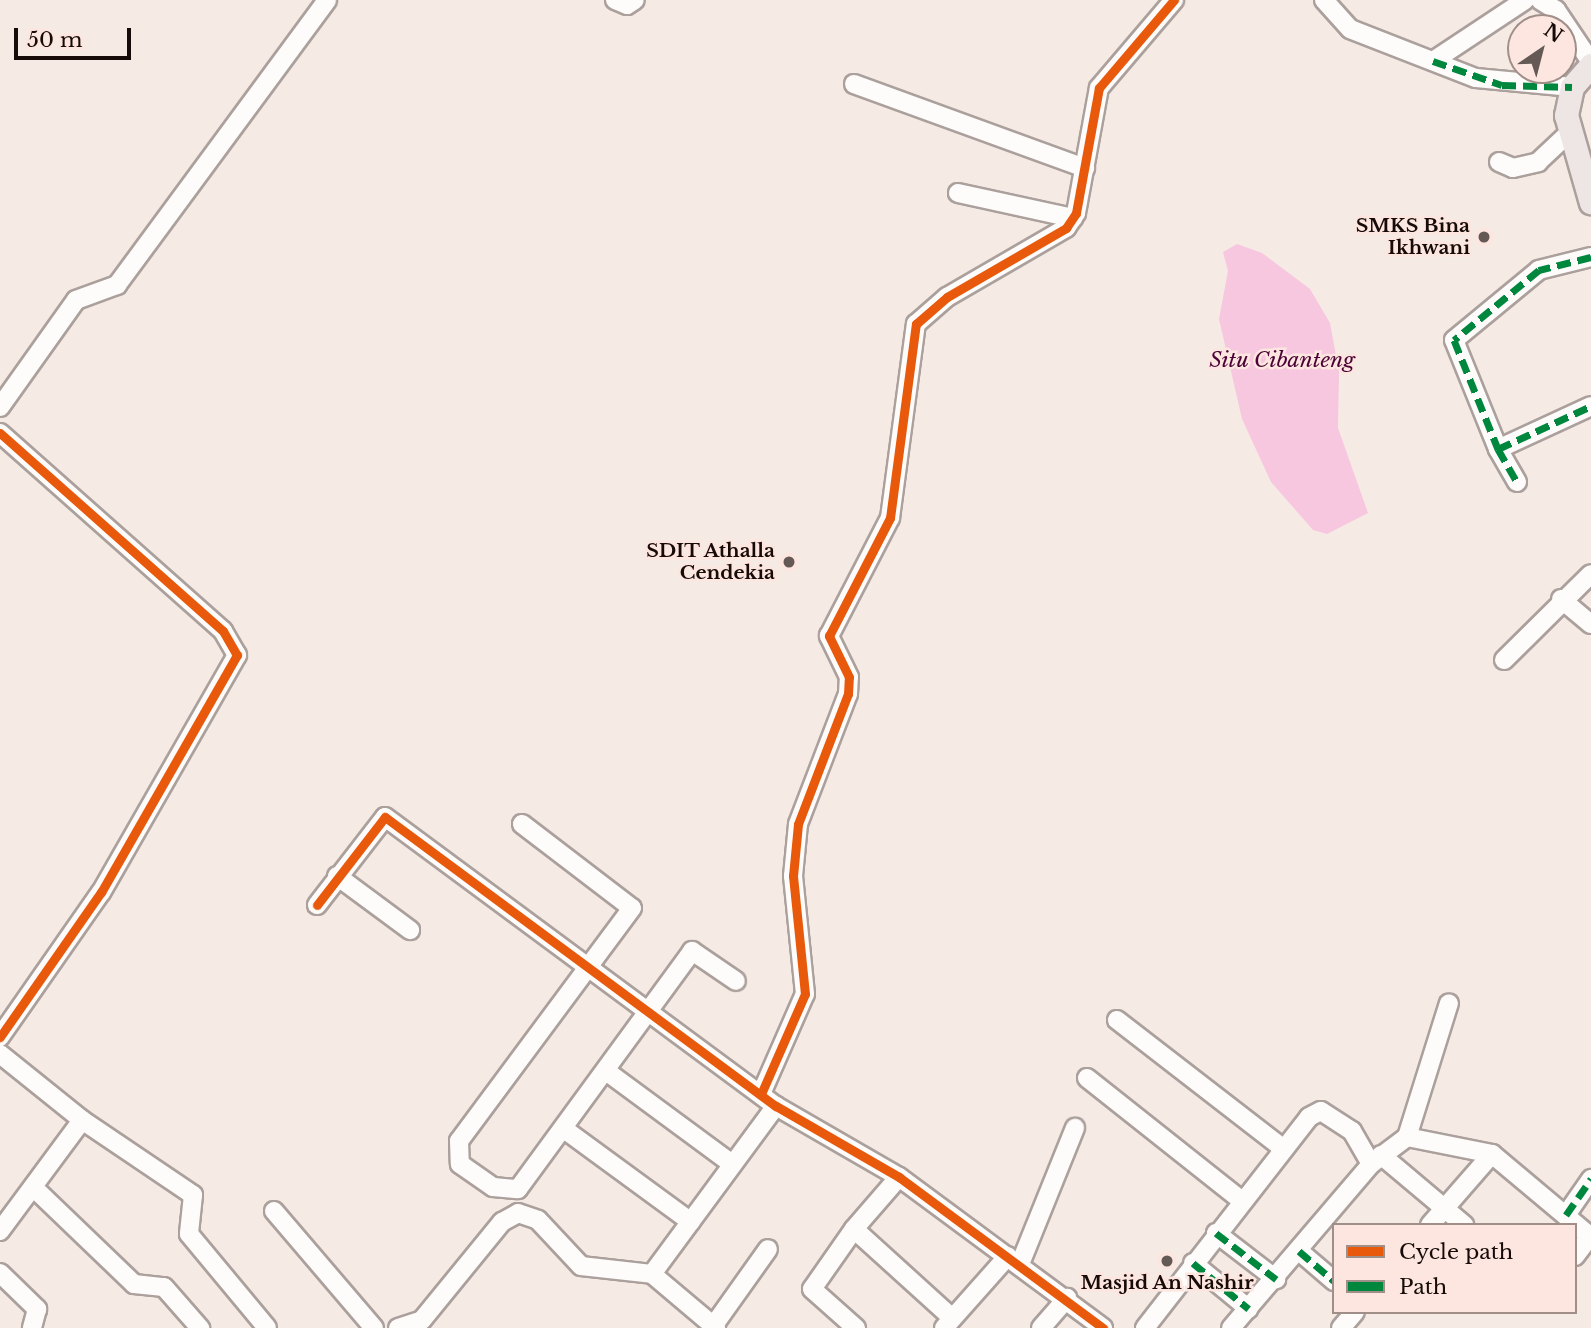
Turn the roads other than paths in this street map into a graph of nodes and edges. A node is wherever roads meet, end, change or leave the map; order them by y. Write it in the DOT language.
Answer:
graph roads {
  1 [pos="327,0"];
  2 [pos="615,0"];
  3 [pos="635,0"];
  4 [pos="1174,0"];
  5 [pos="1324,0"];
  6 [pos="1525,0"];
  7 [pos="1541,0"];
  8 [pos="1433,61"];
  9 [pos="1591,64"];
  10 [pos="854,84"];
  11 [pos="1572,87"];
  12 [pos="1569,133"];
  13 [pos="1499,162"];
  14 [pos="1085,167"];
  15 [pos="958,193"];
  16 [pos="1591,203"];
  17 [pos="1073,218"];
  18 [pos="1591,257"];
  19 [pos="1591,406"];
  20 [pos="0,407"];
  21 [pos="0,433"];
  22 [pos="1499,449"];
  23 [pos="1517,482"];
  24 [pos="1591,574"];
  25 [pos="1561,599"];
  26 [pos="1591,624"];
  27 [pos="1504,660"];
  28 [pos="522,824"];
  29 [pos="337,876"];
  30 [pos="317,905"];
  31 [pos="410,930"];
  32 [pos="589,968"];
  33 [pos="736,981"];
  34 [pos="1449,1003"];
  35 [pos="649,1011"];
  36 [pos="1117,1020"];
  37 [pos="0,1037"];
  38 [pos="0,1054"];
  39 [pos="606,1071"];
  40 [pos="1087,1078"];
  41 [pos="761,1094"];
  42 [pos="776,1106"];
  43 [pos="82,1120"];
  44 [pos="1075,1128"];
  45 [pos="564,1129"];
  46 [pos="1407,1137"];
  47 [pos="1284,1149"];
  48 [pos="1492,1154"];
  49 [pos="1376,1160"];
  50 [pos="731,1163"];
  51 [pos="899,1177"];
  52 [pos="1591,1179"];
  53 [pos="33,1187"];
  54 [pos="1242,1201"];
  55 [pos="1445,1207"];
  56 [pos="274,1211"];
  57 [pos="1566,1215"];
  58 [pos="691,1222"];
  59 [pos="1432,1223"];
  60 [pos="1462,1223"];
  61 [pos="1575,1223"];
  62 [pos="1577,1225"];
  63 [pos="854,1230"];
  64 [pos="0,1231"];
  65 [pos="1216,1233"];
  66 [pos="1590,1237"];
  67 [pos="768,1249"];
  68 [pos="1299,1251"];
  69 [pos="1577,1253"];
  70 [pos="1014,1260"];
  71 [pos="1192,1264"];
  72 [pos="0,1273"];
  73 [pos="652,1275"];
  74 [pos="1276,1279"];
  75 [pos="1332,1279"];
  76 [pos="1067,1298"];
  77 [pos="1249,1309"];
  78 [pos="1353,1314"];
  79 [pos="948,1323"];
  80 [pos="36,1327"];
  81 [pos="715,1327"];
  82 [pos="200,1328"];
  83 [pos="267,1328"];
  84 [pos="374,1328"];
  85 [pos="398,1328"];
  86 [pos="856,1328"];
  87 [pos="1041,1328"];
  88 [pos="1103,1328"];
  89 [pos="1145,1328"];
  90 [pos="1231,1328"];
  91 [pos="1341,1328"];
  1 -- 20 [label="street"];
  2 -- 3 [label="street"];
  4 -- 14 [label="street"];
  5 -- 8 [label="street"];
  6 -- 8 [label="street"];
  7 -- 9 [label="street"];
  8 -- 11 [label="street"];
  9 -- 11 [label="main road"];
  10 -- 14 [label="street"];
  11 -- 12 [label="main road"];
  12 -- 13 [label="street"];
  12 -- 16 [label="main road"];
  14 -- 17 [label="street"];
  15 -- 17 [label="street"];
  17 -- 41 [label="street"];
  18 -- 22 [label="street"];
  19 -- 22 [label="street"];
  21 -- 37 [label="street"];
  22 -- 23 [label="street"];
  24 -- 25 [label="street"];
  25 -- 26 [label="street"];
  25 -- 27 [label="street"];
  28 -- 32 [label="street"];
  29 -- 30 [label="street"];
  29 -- 31 [label="street"];
  29 -- 32 [label="street"];
  32 -- 35 [label="street"];
  32 -- 45 [label="street"];
  33 -- 35 [label="street"];
  34 -- 46 [label="street"];
  35 -- 39 [label="street"];
  35 -- 41 [label="street"];
  36 -- 47 [label="street"];
  38 -- 43 [label="street"];
  39 -- 45 [label="street"];
  39 -- 50 [label="street"];
  40 -- 54 [label="street"];
  41 -- 42 [label="street"];
  42 -- 50 [label="street"];
  42 -- 51 [label="street"];
  43 -- 53 [label="street"];
  43 -- 83 [label="street"];
  44 -- 70 [label="street"];
  45 -- 58 [label="street"];
  46 -- 48 [label="street"];
  46 -- 49 [label="street"];
  47 -- 49 [label="street"];
  47 -- 54 [label="street"];
  48 -- 55 [label="street"];
  48 -- 57 [label="street"];
  49 -- 55 [label="street"];
  49 -- 68 [label="street"];
  50 -- 58 [label="street"];
  51 -- 63 [label="street"];
  51 -- 70 [label="street"];
  52 -- 57 [label="street"];
  53 -- 64 [label="street"];
  53 -- 82 [label="street"];
  54 -- 65 [label="street"];
  55 -- 59 [label="street"];
  55 -- 60 [label="street"];
  56 -- 84 [label="street"];
  57 -- 61 [label="street"];
  58 -- 73 [label="street"];
  62 -- 66 [label="street"];
  63 -- 79 [label="street"];
  63 -- 86 [label="street"];
  65 -- 71 [label="street"];
  65 -- 74 [label="street"];
  66 -- 69 [label="street"];
  67 -- 81 [label="street"];
  68 -- 74 [label="street"];
  68 -- 75 [label="street"];
  70 -- 76 [label="street"];
  70 -- 79 [label="street"];
  71 -- 77 [label="street"];
  71 -- 89 [label="street"];
  72 -- 80 [label="street"];
  73 -- 81 [label="street"];
  73 -- 85 [label="street"];
  74 -- 77 [label="street"];
  76 -- 87 [label="street"];
  76 -- 88 [label="street"];
  77 -- 90 [label="street"];
  78 -- 91 [label="street"];
}
